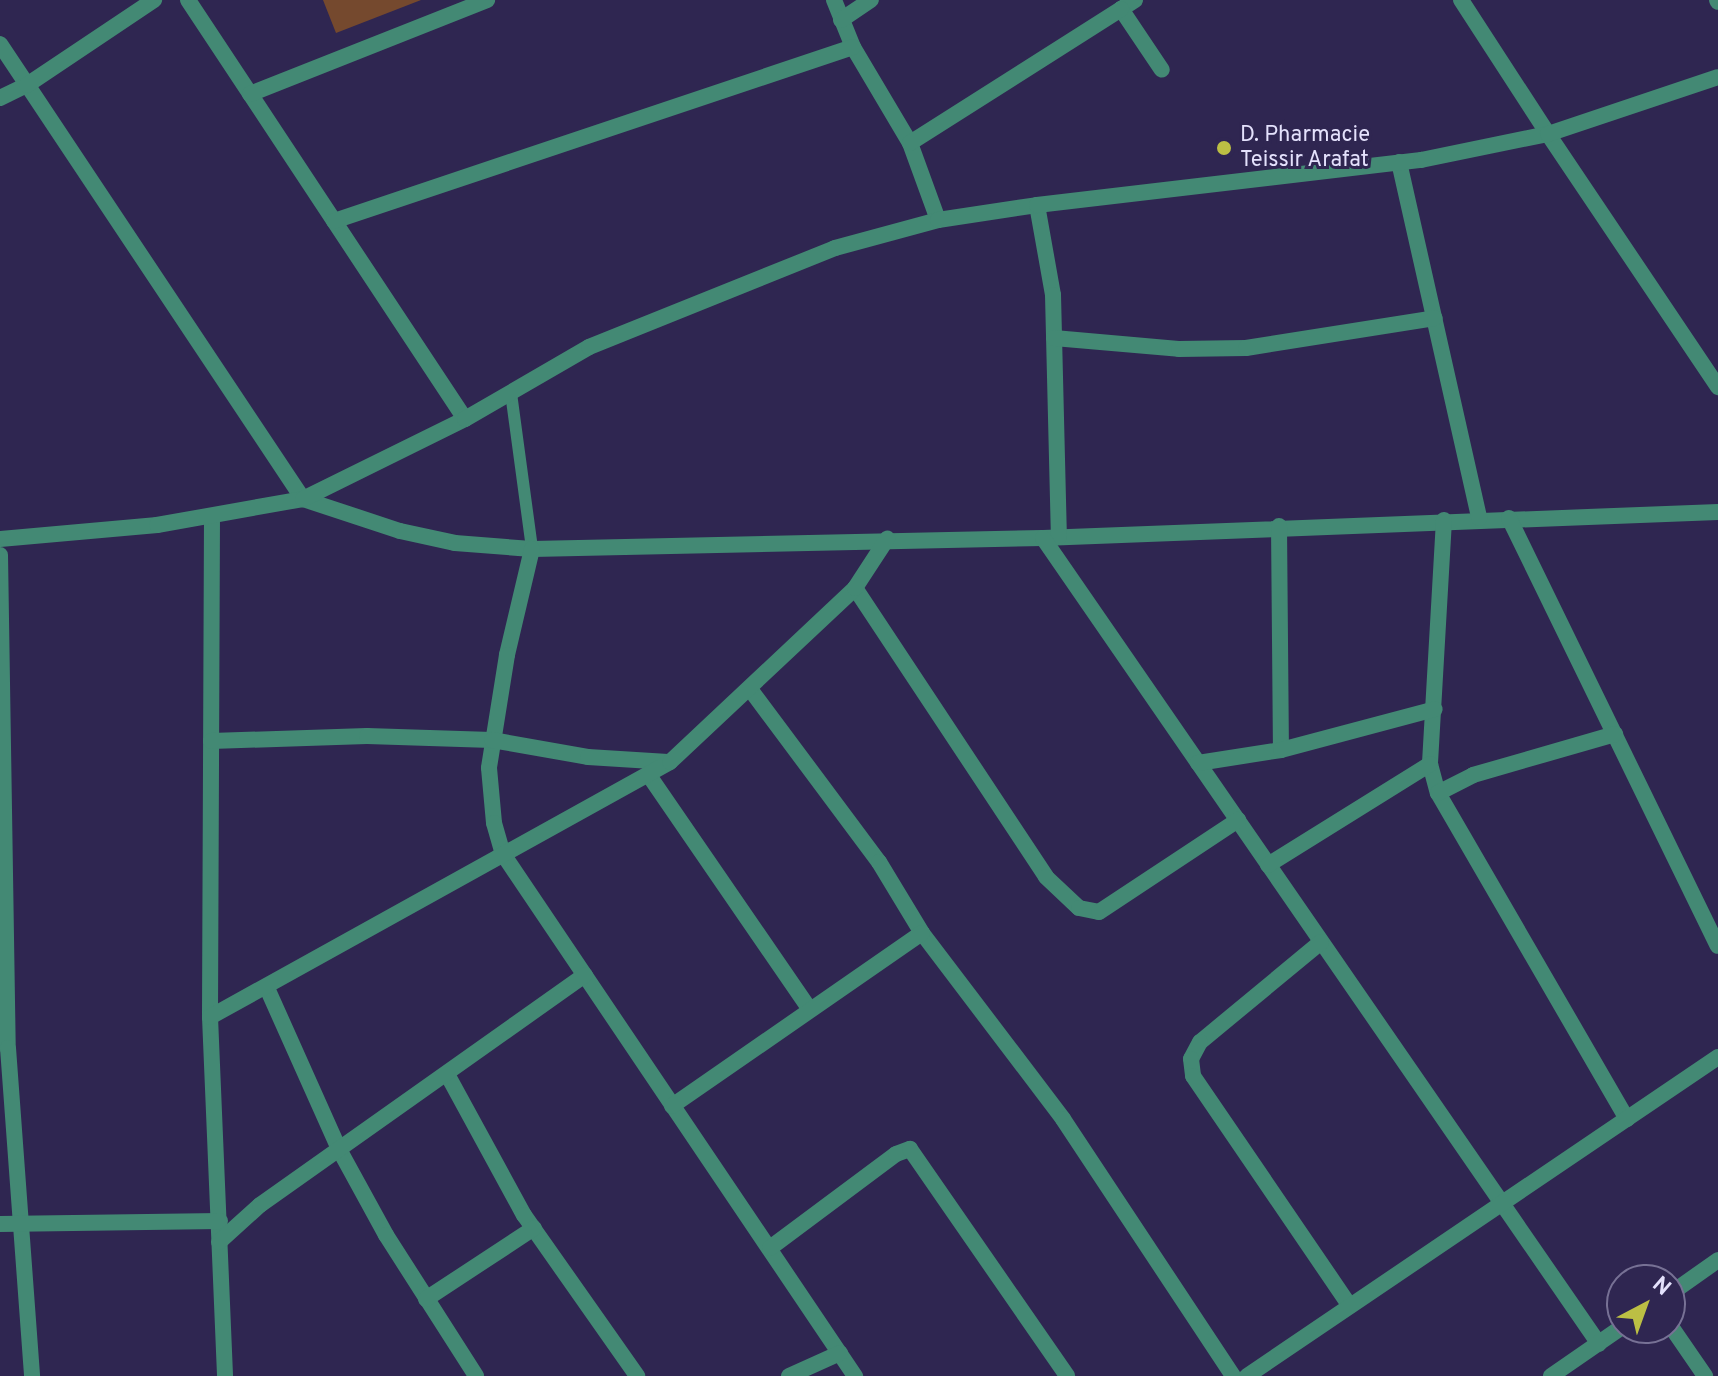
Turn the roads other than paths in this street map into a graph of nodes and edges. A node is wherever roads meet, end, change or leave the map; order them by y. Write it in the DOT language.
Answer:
graph roads {
  1 [pos="154,0"];
  2 [pos="188,0"];
  3 [pos="487,0"];
  4 [pos="834,0"];
  5 [pos="871,0"];
  6 [pos="1461,0"];
  7 [pos="1128,4"];
  8 [pos="841,20"];
  9 [pos="0,44"];
  10 [pos="853,47"];
  11 [pos="1162,70"];
  12 [pos="1718,77"];
  13 [pos="27,85"];
  14 [pos="250,94"];
  15 [pos="0,98"];
  16 [pos="1548,134"];
  17 [pos="910,143"];
  18 [pos="1399,162"];
  19 [pos="1037,205"];
  20 [pos="938,220"];
  21 [pos="334,221"];
  22 [pos="1435,318"];
  23 [pos="1054,338"];
  24 [pos="1718,387"];
  25 [pos="511,393"];
  26 [pos="465,419"];
  27 [pos="303,499"];
  28 [pos="1718,512"];
  29 [pos="212,516"];
  30 [pos="1479,518"];
  31 [pos="1509,518"];
  32 [pos="1444,520"];
  33 [pos="1279,526"];
  34 [pos="1051,538"];
  35 [pos="0,539"];
  36 [pos="887,539"];
  37 [pos="532,549"];
  38 [pos="0,555"];
  39 [pos="855,588"];
  40 [pos="750,689"];
  41 [pos="1435,709"];
  42 [pos="1615,734"];
  43 [pos="492,740"];
  44 [pos="211,741"];
  45 [pos="1281,750"];
  46 [pos="670,762"];
  47 [pos="1198,763"];
  48 [pos="1430,764"];
  49 [pos="3,765"];
  50 [pos="648,774"];
  51 [pos="1438,793"];
  52 [pos="1238,820"];
  53 [pos="503,854"];
  54 [pos="1268,865"];
  55 [pos="3,900"];
  56 [pos="922,933"];
  57 [pos="1321,942"];
  58 [pos="1718,946"];
  59 [pos="585,975"];
  60 [pos="267,988"];
  61 [pos="810,1010"];
  62 [pos="210,1017"];
  63 [pos="4,1048"];
  64 [pos="1718,1057"];
  65 [pos="447,1074"];
  66 [pos="672,1106"];
  67 [pos="1627,1119"];
  68 [pos="340,1151"];
  69 [pos="1502,1203"];
  70 [pos="220,1221"];
  71 [pos="0,1224"];
  72 [pos="25,1224"];
  73 [pos="534,1228"];
  74 [pos="219,1242"];
  75 [pos="770,1248"];
  76 [pos="1718,1260"];
  77 [pos="1686,1283"];
  78 [pos="426,1299"];
  79 [pos="1350,1306"];
  80 [pos="1606,1339"];
  81 [pos="1599,1344"];
  82 [pos="1683,1344"];
  83 [pos="840,1353"];
  84 [pos="32,1376"];
  85 [pos="225,1376"];
  86 [pos="476,1376"];
  87 [pos="637,1376"];
  88 [pos="789,1376"];
  89 [pos="855,1376"];
  90 [pos="1067,1376"];
  91 [pos="1233,1376"];
  92 [pos="1247,1376"];
  93 [pos="1551,1376"];
  94 [pos="1705,1376"];
  1 -- 13 [label="street"];
  2 -- 14 [label="street"];
  3 -- 14 [label="street"];
  4 -- 8 [label="street"];
  5 -- 8 [label="street"];
  6 -- 16 [label="street"];
  7 -- 11 [label="street"];
  7 -- 17 [label="street"];
  8 -- 10 [label="street"];
  9 -- 13 [label="street"];
  10 -- 17 [label="street"];
  10 -- 21 [label="street"];
  12 -- 16 [label="street"];
  13 -- 15 [label="street"];
  13 -- 27 [label="street"];
  14 -- 21 [label="street"];
  16 -- 18 [label="street"];
  16 -- 24 [label="street"];
  17 -- 20 [label="street"];
  18 -- 19 [label="street"];
  18 -- 22 [label="street"];
  19 -- 20 [label="street"];
  19 -- 23 [label="street"];
  20 -- 25 [label="street"];
  21 -- 26 [label="street"];
  22 -- 23 [label="street"];
  22 -- 30 [label="street"];
  23 -- 34 [label="street"];
  25 -- 26 [label="street"];
  25 -- 37 [label="lane"];
  26 -- 27 [label="street"];
  27 -- 29 [label="street"];
  27 -- 37 [label="street"];
  28 -- 31 [label="street"];
  29 -- 35 [label="street"];
  29 -- 44 [label="street"];
  30 -- 31 [label="street"];
  30 -- 32 [label="street"];
  31 -- 42 [label="street"];
  32 -- 33 [label="street"];
  32 -- 41 [label="street"];
  33 -- 34 [label="street"];
  33 -- 45 [label="street"];
  34 -- 36 [label="street"];
  34 -- 47 [label="street"];
  36 -- 37 [label="street"];
  36 -- 39 [label="street"];
  37 -- 43 [label="street"];
  38 -- 49 [label="street"];
  39 -- 40 [label="street"];
  39 -- 52 [label="street"];
  40 -- 46 [label="street"];
  40 -- 56 [label="street"];
  41 -- 45 [label="street"];
  41 -- 48 [label="street"];
  42 -- 51 [label="street"];
  42 -- 58 [label="street"];
  43 -- 44 [label="street"];
  43 -- 46 [label="street"];
  43 -- 53 [label="street"];
  44 -- 62 [label="street"];
  45 -- 47 [label="street"];
  46 -- 50 [label="street"];
  47 -- 52 [label="street"];
  48 -- 51 [label="street"];
  48 -- 54 [label="street"];
  49 -- 55 [label="street"];
  50 -- 53 [label="street"];
  50 -- 61 [label="street"];
  51 -- 67 [label="street"];
  52 -- 54 [label="street"];
  53 -- 59 [label="street"];
  53 -- 60 [label="street"];
  54 -- 57 [label="street"];
  55 -- 63 [label="street"];
  56 -- 61 [label="street"];
  56 -- 91 [label="street"];
  57 -- 69 [label="street"];
  57 -- 79 [label="street"];
  59 -- 65 [label="street"];
  59 -- 66 [label="street"];
  60 -- 62 [label="street"];
  60 -- 68 [label="street"];
  61 -- 66 [label="street"];
  62 -- 70 [label="street"];
  63 -- 72 [label="street"];
  64 -- 67 [label="street"];
  65 -- 68 [label="street"];
  65 -- 73 [label="street"];
  66 -- 75 [label="street"];
  67 -- 69 [label="street"];
  68 -- 74 [label="street"];
  68 -- 78 [label="street"];
  69 -- 79 [label="street"];
  69 -- 81 [label="street"];
  70 -- 72 [label="street"];
  70 -- 74 [label="street"];
  71 -- 72 [label="street"];
  72 -- 84 [label="street"];
  73 -- 78 [label="street"];
  73 -- 87 [label="street"];
  74 -- 85 [label="street"];
  75 -- 83 [label="street"];
  75 -- 90 [label="street"];
  76 -- 77 [label="street"];
  78 -- 86 [label="street"];
  79 -- 92 [label="street"];
  80 -- 81 [label="street"];
  81 -- 93 [label="street"];
  82 -- 94 [label="street"];
  83 -- 88 [label="street"];
  83 -- 89 [label="street"];
}
